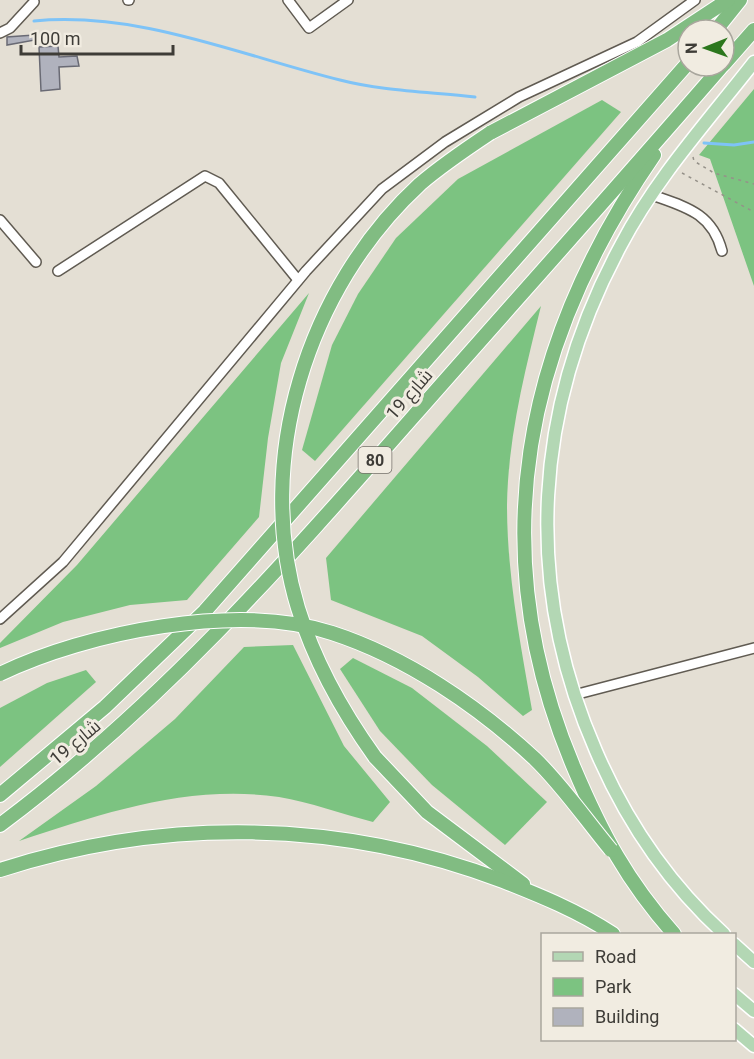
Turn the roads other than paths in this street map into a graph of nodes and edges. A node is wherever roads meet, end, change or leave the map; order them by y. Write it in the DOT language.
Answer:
graph roads {
  1 [pos="288,0"];
  2 [pos="348,0"];
  3 [pos="695,0"];
  4 [pos="728,0"];
  5 [pos="740,0"];
  6 [pos="34,1"];
  7 [pos="726,18"];
  8 [pos="754,30"];
  9 [pos="0,33"];
  10 [pos="736,50"];
  11 [pos="754,62"];
  12 [pos="676,77"];
  13 [pos="712,78"];
  14 [pos="689,104"];
  15 [pos="652,195"];
  16 [pos="0,220"];
  17 [pos="722,251"];
  18 [pos="36,262"];
  19 [pos="58,271"];
  20 [pos="298,280"];
  21 [pos="0,619"];
  22 [pos="754,648"];
  23 [pos="0,674"];
  24 [pos="574,695"];
  25 [pos="0,795"];
  26 [pos="0,825"];
  27 [pos="611,850"];
  28 [pos="0,870"];
  29 [pos="537,894"];
  30 [pos="611,933"];
  31 [pos="673,933"];
  32 [pos="723,933"];
  33 [pos="736,945"];
  34 [pos="754,962"];
  35 [pos="736,995"];
  36 [pos="754,1011"];
  37 [pos="736,1030"];
  38 [pos="754,1046"];
  1 -- 2 [label="street"];
  3 -- 20 [label="street"];
  4 -- 29 [label="highway, bridge"];
  5 -- 7 [label="highway"];
  6 -- 9 [label="street"];
  8 -- 10 [label="highway, شارع 19 / 80"];
  11 -- 15 [label="main road"];
  12 -- 25 [label="highway, شارع 19 / 80"];
  13 -- 14 [label="highway, شارع 19 / 80"];
  14 -- 26 [label="highway, شارع 19 / 80"];
  14 -- 27 [label="highway, bridge"];
  15 -- 17 [label="street"];
  15 -- 24 [label="main road"];
  16 -- 18 [label="street"];
  19 -- 20 [label="street"];
  20 -- 21 [label="street"];
  22 -- 24 [label="street"];
  23 -- 27 [label="highway, bridge"];
  24 -- 32 [label="main road"];
  27 -- 31 [label="highway"];
  28 -- 29 [label="highway"];
  29 -- 30 [label="highway"];
  33 -- 34 [label="main road"];
  35 -- 36 [label="main road"];
  37 -- 38 [label="main road"];
}
